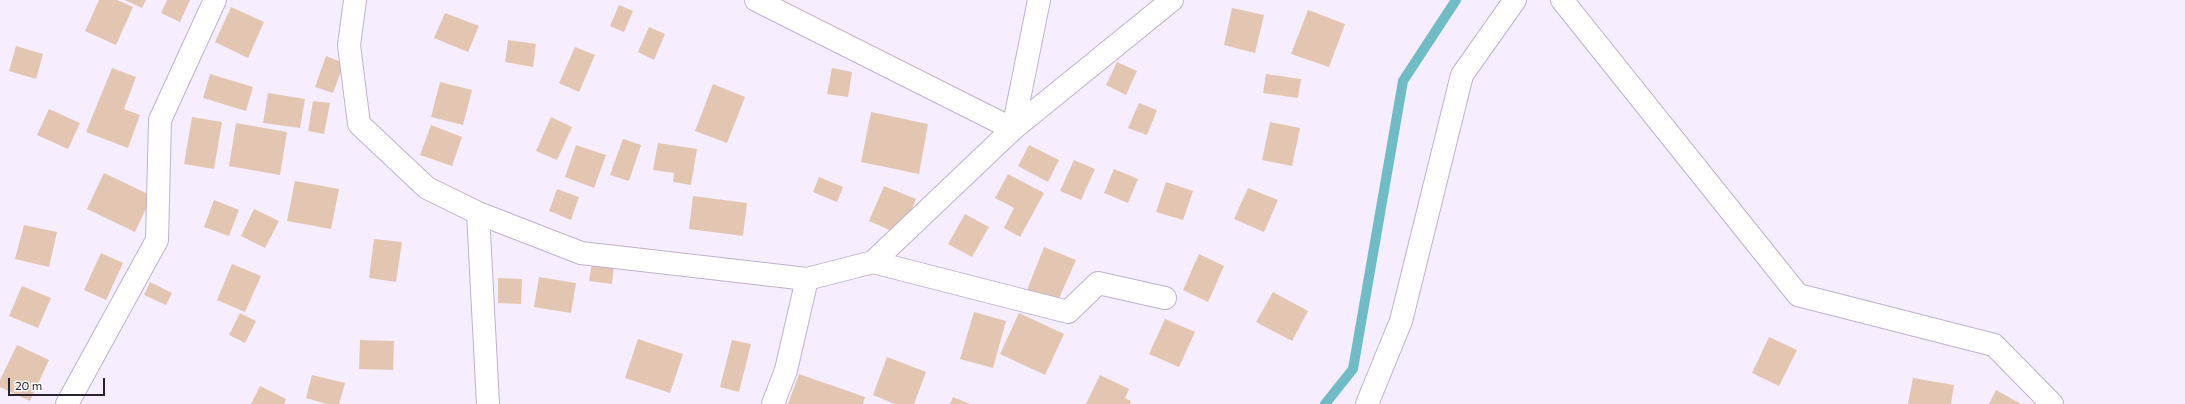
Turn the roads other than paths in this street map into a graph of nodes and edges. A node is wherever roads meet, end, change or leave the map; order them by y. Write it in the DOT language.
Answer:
graph roads {
  1 [pos="215,0"];
  2 [pos="355,0"];
  3 [pos="756,0"];
  4 [pos="1039,0"];
  5 [pos="1172,0"];
  6 [pos="1515,0"];
  7 [pos="1562,0"];
  8 [pos="1013,129"];
  9 [pos="478,213"];
  10 [pos="873,262"];
  11 [pos="807,279"];
  12 [pos="1165,298"];
  13 [pos="67,404"];
  14 [pos="488,404"];
  15 [pos="772,404"];
  16 [pos="1366,404"];
  17 [pos="2052,404"];
  1 -- 13 [label="street"];
  2 -- 9 [label="street"];
  3 -- 8 [label="street"];
  4 -- 8 [label="street"];
  5 -- 8 [label="street"];
  6 -- 16 [label="street"];
  7 -- 17 [label="street"];
  8 -- 10 [label="street"];
  9 -- 11 [label="street"];
  9 -- 14 [label="street"];
  10 -- 11 [label="street"];
  10 -- 12 [label="street"];
  11 -- 15 [label="street"];
}
